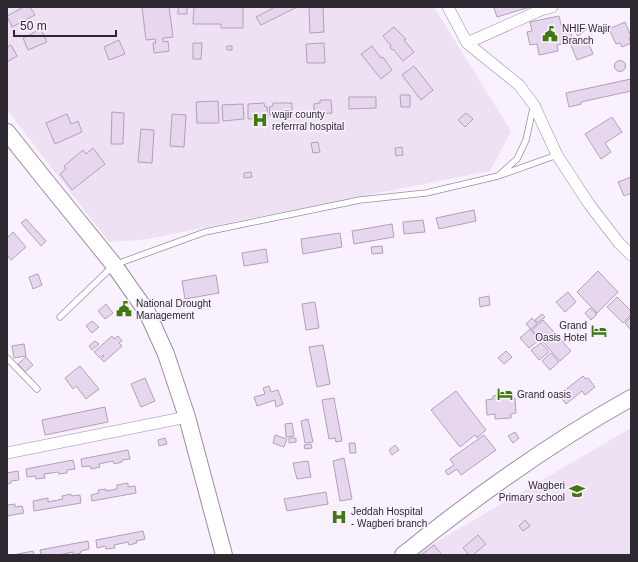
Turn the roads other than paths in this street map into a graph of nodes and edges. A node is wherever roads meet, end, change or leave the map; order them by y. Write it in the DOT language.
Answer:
graph roads {
  1 [pos="448,7"];
  2 [pos="552,7"];
  3 [pos="467,43"];
  4 [pos="534,106"];
  5 [pos="7,132"];
  6 [pos="557,155"];
  7 [pos="498,176"];
  8 [pos="631,255"];
  9 [pos="114,265"];
  10 [pos="60,317"];
  11 [pos="7,358"];
  12 [pos="37,388"];
  13 [pos="631,398"];
  14 [pos="187,417"];
  15 [pos="7,453"];
  16 [pos="224,555"];
  17 [pos="403,555"];
  1 -- 3 [label="street"];
  2 -- 3 [label="street"];
  3 -- 4 [label="street"];
  4 -- 6 [label="street"];
  4 -- 7 [label="lane"];
  5 -- 9 [label="street"];
  6 -- 7 [label="lane"];
  6 -- 8 [label="street"];
  7 -- 9 [label="lane"];
  9 -- 10 [label="lane"];
  9 -- 14 [label="street"];
  11 -- 12 [label="lane"];
  13 -- 17 [label="street"];
  14 -- 15 [label="street"];
  14 -- 16 [label="street"];
}
